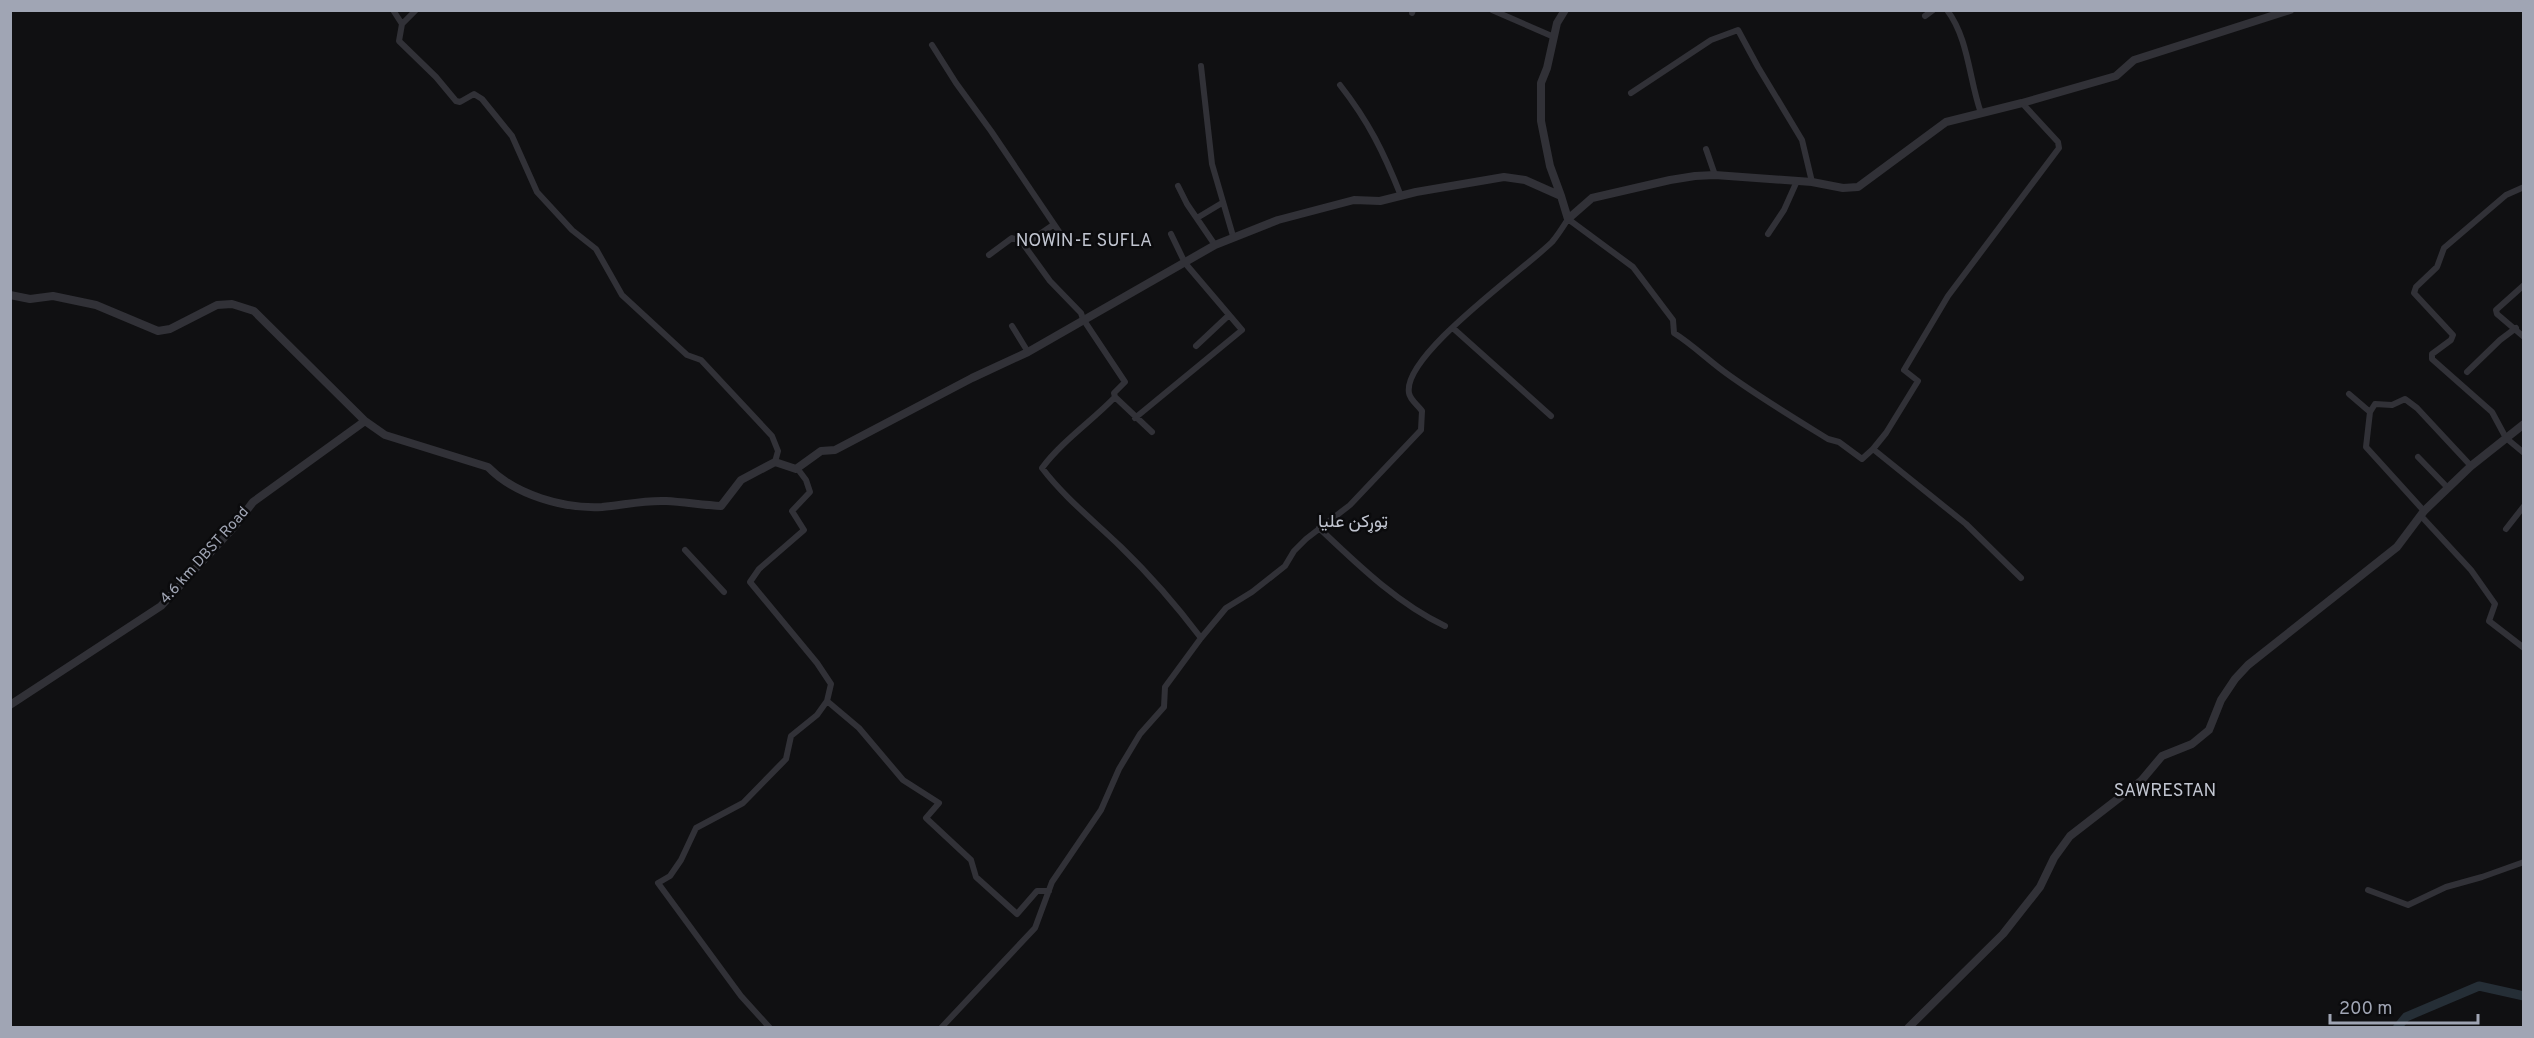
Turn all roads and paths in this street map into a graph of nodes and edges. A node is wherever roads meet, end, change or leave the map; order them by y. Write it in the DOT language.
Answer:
graph roads {
  1 [pos="393,10"];
  2 [pos="416,10"];
  3 [pos="1492,10"];
  4 [pos="1565,10"];
  5 [pos="1933,10"];
  6 [pos="1947,10"];
  7 [pos="2290,10"];
  8 [pos="1925,16"];
  9 [pos="402,24"];
  10 [pos="1554,37"];
  11 [pos="932,45"];
  12 [pos="1201,66"];
  13 [pos="1340,85"];
  14 [pos="1631,93"];
  15 [pos="2022,103"];
  16 [pos="1981,113"];
  17 [pos="1706,149"];
  18 [pos="1715,175"];
  19 [pos="1797,181"];
  20 [pos="1812,182"];
  21 [pos="1178,186"];
  22 [pos="2523,187"];
  23 [pos="1401,196"];
  24 [pos="1561,196"];
  25 [pos="1222,203"];
  26 [pos="1197,218"];
  27 [pos="1568,219"];
  28 [pos="1053,225"];
  29 [pos="1171,234"];
  30 [pos="1768,234"];
  31 [pos="1233,236"];
  32 [pos="1064,239"];
  33 [pos="1024,245"];
  34 [pos="1215,245"];
  35 [pos="988,255"];
  36 [pos="1185,262"];
  37 [pos="2523,285"];
  38 [pos="10,295"];
  39 [pos="1229,315"];
  40 [pos="1083,319"];
  41 [pos="1012,326"];
  42 [pos="2516,328"];
  43 [pos="1454,329"];
  44 [pos="2523,337"];
  45 [pos="1196,346"];
  46 [pos="1028,352"];
  47 [pos="2467,372"];
  48 [pos="2349,394"];
  49 [pos="1115,397"];
  50 [pos="2370,412"];
  51 [pos="1551,416"];
  52 [pos="1135,418"];
  53 [pos="365,421"];
  54 [pos="2523,424"];
  55 [pos="1152,432"];
  56 [pos="2506,438"];
  57 [pos="1873,449"];
  58 [pos="2523,453"];
  59 [pos="2418,457"];
  60 [pos="775,462"];
  61 [pos="2470,466"];
  62 [pos="797,468"];
  63 [pos="2448,488"];
  64 [pos="2523,506"];
  65 [pos="2423,514"];
  66 [pos="1319,528"];
  67 [pos="2506,529"];
  68 [pos="685,550"];
  69 [pos="2021,578"];
  70 [pos="724,592"];
  71 [pos="1445,626"];
  72 [pos="1201,638"];
  73 [pos="2523,648"];
  74 [pos="827,701"];
  75 [pos="10,705"];
  76 [pos="2523,862"];
  77 [pos="1049,891"];
  78 [pos="2368,891"];
  79 [pos="770,1028"];
  80 [pos="941,1028"];
  81 [pos="1908,1028"];
  1 -- 9 [label="street"];
  2 -- 9 [label="street"];
  3 -- 10 [label="street"];
  4 -- 10 [label="street"];
  5 -- 8 [label="street"];
  6 -- 16 [label="street"];
  7 -- 15 [label="street"];
  9 -- 60 [label="street"];
  10 -- 24 [label="street"];
  11 -- 28 [label="street"];
  12 -- 25 [label="street"];
  13 -- 23 [label="street"];
  14 -- 20 [label="street"];
  15 -- 16 [label="street"];
  15 -- 57 [label="street"];
  16 -- 20 [label="street"];
  17 -- 18 [label="street"];
  18 -- 19 [label="street"];
  18 -- 27 [label="street"];
  19 -- 20 [label="street"];
  19 -- 30 [label="street"];
  21 -- 26 [label="street"];
  22 -- 56 [label="street"];
  23 -- 24 [label="street"];
  23 -- 31 [label="street"];
  24 -- 27 [label="street"];
  25 -- 26 [label="street"];
  25 -- 31 [label="street"];
  26 -- 34 [label="street"];
  27 -- 43 [label="street"];
  27 -- 57 [label="street"];
  28 -- 32 [label="street"];
  28 -- 33 [label="street"];
  29 -- 36 [label="street"];
  31 -- 34 [label="street"];
  33 -- 35 [label="street"];
  33 -- 40 [label="street"];
  34 -- 36 [label="street"];
  36 -- 39 [label="street"];
  36 -- 40 [label="street"];
  37 -- 42 [label="street"];
  38 -- 53 [label="street"];
  39 -- 45 [label="street"];
  39 -- 52 [label="street"];
  40 -- 46 [label="street"];
  40 -- 49 [label="street"];
  41 -- 46 [label="street"];
  42 -- 44 [label="street"];
  42 -- 47 [label="street"];
  43 -- 51 [label="street"];
  43 -- 66 [label="street"];
  46 -- 62 [label="street"];
  48 -- 50 [label="street"];
  49 -- 52 [label="street"];
  49 -- 72 [label="street"];
  50 -- 61 [label="street"];
  50 -- 65 [label="street"];
  52 -- 55 [label="street"];
  53 -- 60 [label="street"];
  53 -- 75 [label="street, 4.6 km DBST Road"];
  54 -- 56 [label="street"];
  56 -- 58 [label="street"];
  56 -- 61 [label="street"];
  57 -- 69 [label="street"];
  59 -- 63 [label="street"];
  60 -- 62 [label="street"];
  61 -- 63 [label="street"];
  62 -- 74 [label="street"];
  63 -- 65 [label="street"];
  64 -- 67 [label="street"];
  65 -- 73 [label="street"];
  65 -- 81 [label="street"];
  66 -- 71 [label="street"];
  66 -- 72 [label="street"];
  68 -- 70 [label="street"];
  72 -- 77 [label="street"];
  74 -- 77 [label="street"];
  74 -- 79 [label="street"];
  76 -- 78 [label="street"];
  77 -- 80 [label="street"];
}
